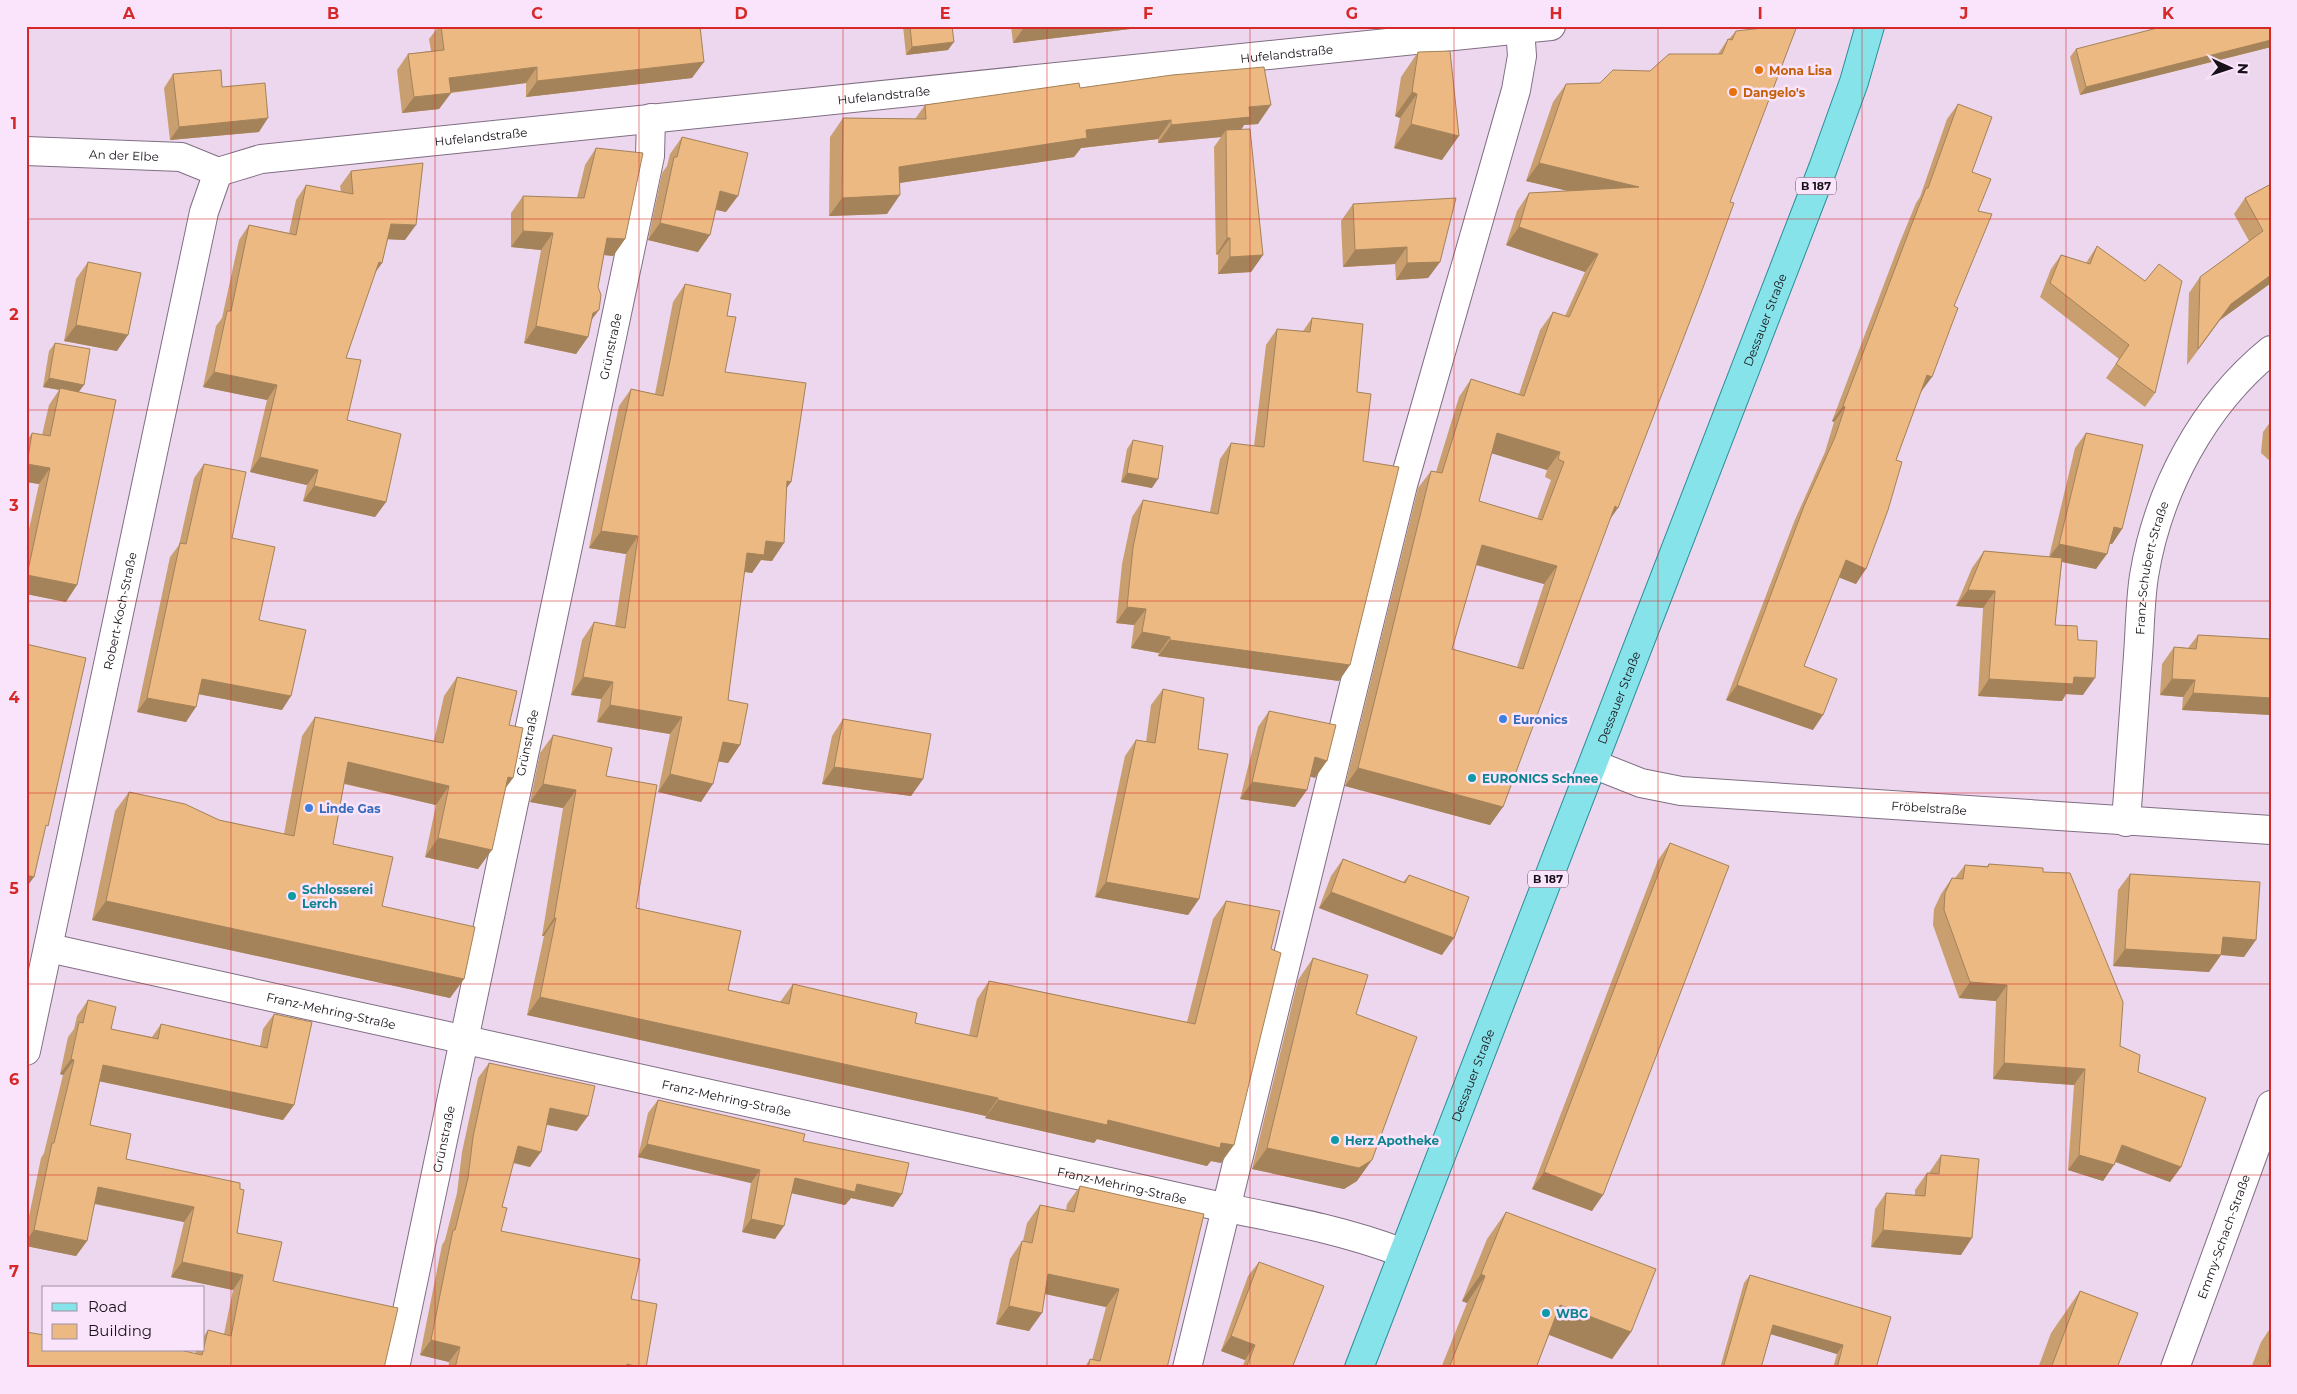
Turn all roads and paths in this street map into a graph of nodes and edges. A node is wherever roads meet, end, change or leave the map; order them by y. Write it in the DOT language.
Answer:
graph roads {
  1 [pos="1551,26"];
  2 [pos="1520,28"];
  3 [pos="1864,28"];
  4 [pos="651,118"];
  5 [pos="26,151"];
  6 [pos="218,172"];
  7 [pos="2271,350"];
  8 [pos="1593,764"];
  9 [pos="2126,822"];
  10 [pos="2271,830"];
  11 [pos="49,948"];
  12 [pos="463,1040"];
  13 [pos="26,1051"];
  14 [pos="2271,1105"];
  15 [pos="1227,1208"];
  16 [pos="1403,1253"];
  17 [pos="395,1368"];
  18 [pos="1187,1368"];
  19 [pos="1359,1368"];
  20 [pos="2175,1368"];
  1 -- 2 [label="street, Hufelandstraße"];
  2 -- 4 [label="street, Hufelandstraße"];
  2 -- 15 [label="street"];
  3 -- 8 [label="main road, Dessauer Straße / B 187"];
  4 -- 6 [label="street, Hufelandstraße"];
  4 -- 12 [label="street, Grünstraße"];
  5 -- 6 [label="street, An der Elbe"];
  6 -- 11 [label="street, Robert-Koch-Straße"];
  7 -- 9 [label="street, Franz-Schubert-Straße"];
  8 -- 9 [label="street, Fröbelstraße"];
  8 -- 16 [label="main road, Dessauer Straße / B 187"];
  9 -- 10 [label="street, Fröbelstraße"];
  11 -- 12 [label="street, Franz-Mehring-Straße"];
  11 -- 13 [label="street, Robert-Koch-Straße"];
  12 -- 15 [label="street, Franz-Mehring-Straße"];
  12 -- 17 [label="street, Grünstraße"];
  14 -- 20 [label="street, Emmy-Schach-Straße"];
  15 -- 16 [label="street, Franz-Mehring-Straße"];
  15 -- 18 [label="street"];
  16 -- 19 [label="main road, Dessauer Straße / B 187"];
}
